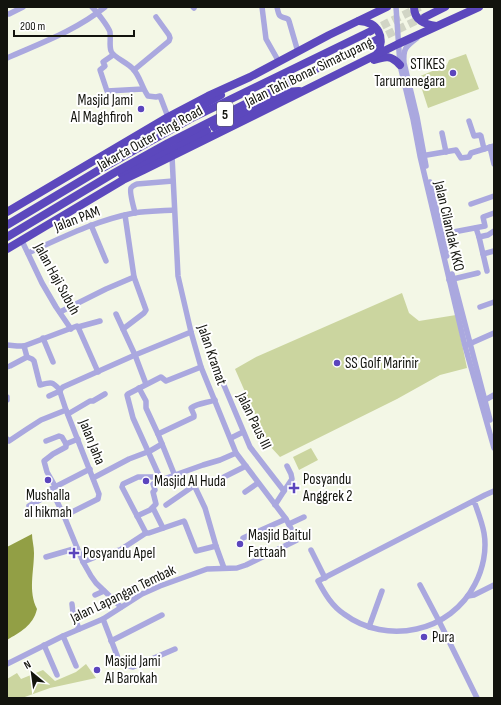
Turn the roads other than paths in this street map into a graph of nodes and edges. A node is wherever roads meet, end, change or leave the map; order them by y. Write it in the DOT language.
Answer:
graph roads {
  1 [pos="23,7"];
  2 [pos="92,7"];
  3 [pos="105,7"];
  4 [pos="262,7"];
  5 [pos="278,7"];
  6 [pos="387,7"];
  7 [pos="396,7"];
  8 [pos="414,7"];
  9 [pos="445,7"];
  10 [pos="479,7"];
  11 [pos="380,10"];
  12 [pos="97,13"];
  13 [pos="7,14"];
  14 [pos="156,17"];
  15 [pos="425,17"];
  16 [pos="358,21"];
  17 [pos="433,28"];
  18 [pos="371,31"];
  19 [pos="376,40"];
  20 [pos="398,44"];
  21 [pos="298,52"];
  22 [pos="377,54"];
  23 [pos="113,55"];
  24 [pos="7,58"];
  25 [pos="279,62"];
  26 [pos="361,62"];
  27 [pos="400,65"];
  28 [pos="134,70"];
  29 [pos="259,73"];
  30 [pos="143,89"];
  31 [pos="303,91"];
  32 [pos="168,116"];
  33 [pos="469,121"];
  34 [pos="442,132"];
  35 [pos="419,143"];
  36 [pos="489,147"];
  37 [pos="446,152"];
  38 [pos="172,156"];
  39 [pos="422,156"];
  40 [pos="424,164"];
  41 [pos="494,164"];
  42 [pos="173,180"];
  43 [pos="494,196"];
  44 [pos="471,204"];
  45 [pos="41,205"];
  46 [pos="174,210"];
  47 [pos="7,212"];
  48 [pos="136,213"];
  49 [pos="494,213"];
  50 [pos="125,216"];
  51 [pos="35,220"];
  52 [pos="7,225"];
  53 [pos="91,225"];
  54 [pos="476,228"];
  55 [pos="494,231"];
  56 [pos="443,234"];
  57 [pos="7,237"];
  58 [pos="479,237"];
  59 [pos="22,241"];
  60 [pos="7,250"];
  61 [pos="494,251"];
  62 [pos="28,253"];
  63 [pos="483,254"];
  64 [pos="106,261"];
  65 [pos="487,271"];
  66 [pos="478,273"];
  67 [pos="134,277"];
  68 [pos="451,279"];
  69 [pos="494,302"];
  70 [pos="480,306"];
  71 [pos="60,312"];
  72 [pos="116,314"];
  73 [pos="100,321"];
  74 [pos="78,327"];
  75 [pos="71,329"];
  76 [pos="123,329"];
  77 [pos="190,332"];
  78 [pos="494,333"];
  79 [pos="43,338"];
  80 [pos="7,345"];
  81 [pos="467,345"];
  82 [pos="24,346"];
  83 [pos="135,355"];
  84 [pos="27,357"];
  85 [pos="53,362"];
  86 [pos="215,364"];
  87 [pos="7,367"];
  88 [pos="201,367"];
  89 [pos="98,372"];
  90 [pos="146,384"];
  91 [pos="478,384"];
  92 [pos="139,388"];
  93 [pos="60,390"];
  94 [pos="105,394"];
  95 [pos="494,395"];
  96 [pos="49,396"];
  97 [pos="215,400"];
  98 [pos="485,400"];
  99 [pos="67,412"];
  100 [pos="243,432"];
  101 [pos="158,434"];
  102 [pos="494,435"];
  103 [pos="231,438"];
  104 [pos="78,439"];
  105 [pos="8,440"];
  106 [pos="46,441"];
  107 [pos="66,444"];
  108 [pos="162,444"];
  109 [pos="494,448"];
  110 [pos="148,452"];
  111 [pos="236,453"];
  112 [pos="246,466"];
  113 [pos="286,466"];
  114 [pos="90,469"];
  115 [pos="175,476"];
  116 [pos="224,477"];
  117 [pos="93,478"];
  118 [pos="160,478"];
  119 [pos="258,483"];
  120 [pos="53,489"];
  121 [pos="284,491"];
  122 [pos="494,491"];
  123 [pos="246,492"];
  124 [pos="474,501"];
  125 [pos="166,505"];
  126 [pos="275,505"];
  127 [pos="29,506"];
  128 [pos="153,508"];
  129 [pos="64,516"];
  130 [pos="137,516"];
  131 [pos="304,516"];
  132 [pos="287,521"];
  133 [pos="163,528"];
  134 [pos="146,533"];
  135 [pos="243,538"];
  136 [pos="297,540"];
  137 [pos="216,546"];
  138 [pos="77,548"];
  139 [pos="311,550"];
  140 [pos="46,557"];
  141 [pos="83,562"];
  142 [pos="222,568"];
  143 [pos="325,578"];
  144 [pos="420,585"];
  145 [pos="494,585"];
  146 [pos="104,591"];
  147 [pos="382,591"];
  148 [pos="95,595"];
  149 [pos="468,596"];
  150 [pos="72,604"];
  151 [pos="121,607"];
  152 [pos="162,615"];
  153 [pos="103,620"];
  154 [pos="439,621"];
  155 [pos="369,628"];
  156 [pos="79,629"];
  157 [pos="63,636"];
  158 [pos="111,641"];
  159 [pos="44,645"];
  160 [pos="175,649"];
  161 [pos="7,664"];
  162 [pos="76,666"];
  163 [pos="57,675"];
  164 [pos="477,698"];
  1 -- 13 [label="street"];
  2 -- 12 [label="street"];
  3 -- 12 [label="street"];
  4 -- 25 [label="street"];
  5 -- 21 [label="street"];
  6 -- 11 [label="highway, Jalan Tahi Bonar Simatupang"];
  7 -- 20 [label="street, Jalan Cilandak KKO"];
  8 -- 17 [label="highway"];
  9 -- 15 [label="highway"];
  10 -- 17 [label="highway, Jalan Tahi Bonar Simatupang"];
  11 -- 16 [label="highway, Jalan Tahi Bonar Simatupang"];
  12 -- 23 [label="street"];
  12 -- 24 [label="street"];
  14 -- 28 [label="street"];
  16 -- 21 [label="highway, Jalan Tahi Bonar Simatupang"];
  16 -- 22 [label="highway"];
  17 -- 20 [label="highway, Jalan Tahi Bonar Simatupang"];
  17 -- 35 [label="street, Jalan Cilandak KKO"];
  18 -- 45 [label="highway, Jakarta Outer Ring Road / 5"];
  19 -- 51 [label="highway, Jakarta Outer Ring Road / 5"];
  20 -- 22 [label="highway, Jalan Tahi Bonar Simatupang"];
  20 -- 27 [label="street, Jalan Cilandak KKO"];
  21 -- 25 [label="highway, Jalan Tahi Bonar Simatupang"];
  22 -- 26 [label="highway, Jalan Tahi Bonar Simatupang"];
  23 -- 28 [label="street"];
  23 -- 30 [label="street"];
  25 -- 29 [label="highway, Jalan Tahi Bonar Simatupang"];
  26 -- 27 [label="highway"];
  26 -- 31 [label="highway, Jalan Tahi Bonar Simatupang"];
  27 -- 35 [label="street, Jalan Cilandak KKO"];
  28 -- 30 [label="street"];
  29 -- 32 [label="highway, Jalan Tahi Bonar Simatupang"];
  29 -- 45 [label="highway"];
  30 -- 32 [label="street"];
  31 -- 38 [label="highway, Jalan Tahi Bonar Simatupang"];
  31 -- 51 [label="highway"];
  32 -- 47 [label="highway, Jalan Tahi Bonar Simatupang"];
  33 -- 36 [label="street"];
  34 -- 37 [label="street"];
  35 -- 39 [label="street, Jalan Cilandak KKO"];
  36 -- 37 [label="street"];
  36 -- 41 [label="street"];
  37 -- 39 [label="street"];
  38 -- 42 [label="street, Jalan Kramat"];
  38 -- 59 [label="highway, Jalan Tahi Bonar Simatupang"];
  39 -- 40 [label="street, Jalan Cilandak KKO"];
  40 -- 56 [label="street, Jalan Cilandak KKO"];
  40 -- 68 [label="street, Jalan Cilandak KKO"];
  42 -- 46 [label="street, Jalan Kramat"];
  42 -- 48 [label="street"];
  43 -- 44 [label="street"];
  45 -- 52 [label="highway, Jakarta Outer Ring Road / 5"];
  46 -- 48 [label="street, Jalan PAM"];
  46 -- 77 [label="street, Jalan Kramat"];
  48 -- 50 [label="street, Jalan PAM"];
  49 -- 54 [label="street"];
  50 -- 53 [label="street, Jalan PAM"];
  50 -- 67 [label="street"];
  51 -- 57 [label="highway, Jakarta Outer Ring Road / 5"];
  53 -- 62 [label="street, Jalan PAM"];
  53 -- 64 [label="street"];
  54 -- 56 [label="street"];
  54 -- 58 [label="street"];
  55 -- 58 [label="street"];
  56 -- 68 [label="street, Jalan Cilandak KKO"];
  58 -- 63 [label="street"];
  59 -- 60 [label="highway, Jalan Tahi Bonar Simatupang"];
  59 -- 62 [label="street, Jalan Haji Subuh"];
  61 -- 63 [label="street"];
  62 -- 71 [label="street, Jalan Haji Subuh"];
  63 -- 65 [label="street"];
  66 -- 68 [label="street"];
  67 -- 71 [label="street"];
  67 -- 76 [label="street"];
  68 -- 81 [label="street, Jalan Cilandak KKO"];
  69 -- 70 [label="street"];
  71 -- 75 [label="street, Jalan Haji Subuh"];
  72 -- 76 [label="street"];
  73 -- 74 [label="street"];
  74 -- 75 [label="street"];
  74 -- 89 [label="street"];
  75 -- 79 [label="street"];
  76 -- 83 [label="street"];
  77 -- 83 [label="street"];
  77 -- 88 [label="street, Jalan Kramat"];
  78 -- 81 [label="street"];
  79 -- 82 [label="street"];
  79 -- 85 [label="street"];
  80 -- 82 [label="street"];
  81 -- 91 [label="street, Jalan Cilandak KKO"];
  82 -- 84 [label="street"];
  83 -- 89 [label="street"];
  83 -- 90 [label="street"];
  84 -- 87 [label="street"];
  84 -- 93 [label="street"];
  86 -- 100 [label="street, Jalan Paus III"];
  88 -- 90 [label="street"];
  88 -- 97 [label="street, Jalan Kramat"];
  89 -- 93 [label="street"];
  90 -- 92 [label="street"];
  91 -- 98 [label="street, Jalan Cilandak KKO"];
  91 -- 109 [label="street, Jalan Cilandak KKO"];
  92 -- 101 [label="street"];
  92 -- 110 [label="street"];
  93 -- 96 [label="street"];
  93 -- 99 [label="street, Jalan Jaha"];
  94 -- 99 [label="street"];
  95 -- 98 [label="street"];
  97 -- 101 [label="street"];
  97 -- 103 [label="street, Jalan Kramat"];
  98 -- 102 [label="street, Jalan Cilandak KKO"];
  99 -- 104 [label="street, Jalan Jaha"];
  99 -- 105 [label="street"];
  100 -- 103 [label="street"];
  100 -- 121 [label="street, Jalan Paus III"];
  101 -- 108 [label="street"];
  103 -- 111 [label="street, Jalan Kramat"];
  104 -- 107 [label="street"];
  104 -- 114 [label="street, Jalan Jaha"];
  106 -- 107 [label="street"];
  107 -- 120 [label="street"];
  108 -- 110 [label="street"];
  108 -- 115 [label="street"];
  110 -- 117 [label="street"];
  110 -- 118 [label="street"];
  111 -- 112 [label="street, Jalan Kramat"];
  111 -- 115 [label="street"];
  112 -- 116 [label="street"];
  112 -- 119 [label="street, Jalan Kramat"];
  113 -- 121 [label="street"];
  114 -- 117 [label="street, Jalan Jaha"];
  114 -- 120 [label="street"];
  115 -- 118 [label="street"];
  117 -- 129 [label="street, Jalan Jaha"];
  118 -- 128 [label="street"];
  118 -- 130 [label="street"];
  119 -- 123 [label="street"];
  119 -- 126 [label="street, Jalan Kramat"];
  120 -- 127 [label="street"];
  120 -- 129 [label="street"];
  121 -- 126 [label="street"];
  122 -- 124 [label="street"];
  124 -- 143 [label="street"];
  124 -- 149 [label="street"];
  125 -- 137 [label="street"];
  126 -- 132 [label="street, Jalan Kramat"];
  128 -- 130 [label="street"];
  128 -- 133 [label="street"];
  129 -- 138 [label="street"];
  130 -- 134 [label="street"];
  131 -- 132 [label="street"];
  132 -- 135 [label="street"];
  132 -- 136 [label="street, Jalan Kramat"];
  133 -- 134 [label="street"];
  133 -- 137 [label="street"];
  134 -- 141 [label="street"];
  136 -- 142 [label="street, Jalan Lapangan Tembak"];
  137 -- 142 [label="street"];
  138 -- 140 [label="street"];
  138 -- 141 [label="street"];
  139 -- 143 [label="street"];
  141 -- 146 [label="street"];
  142 -- 151 [label="street, Jalan Lapangan Tembak"];
  143 -- 155 [label="street"];
  144 -- 154 [label="street"];
  145 -- 149 [label="street"];
  146 -- 148 [label="street"];
  146 -- 151 [label="street"];
  147 -- 155 [label="street"];
  149 -- 154 [label="street"];
  150 -- 156 [label="street"];
  151 -- 153 [label="street, Jalan Lapangan Tembak"];
  152 -- 158 [label="street"];
  153 -- 156 [label="street, Jalan Lapangan Tembak"];
  153 -- 158 [label="street"];
  154 -- 155 [label="street"];
  154 -- 164 [label="street"];
  156 -- 157 [label="street, Jalan Lapangan Tembak"];
  157 -- 159 [label="street, Jalan Lapangan Tembak"];
  157 -- 162 [label="street"];
  158 -- 160 [label="street"];
  159 -- 161 [label="street, Jalan Lapangan Tembak"];
  159 -- 163 [label="street"];
}
